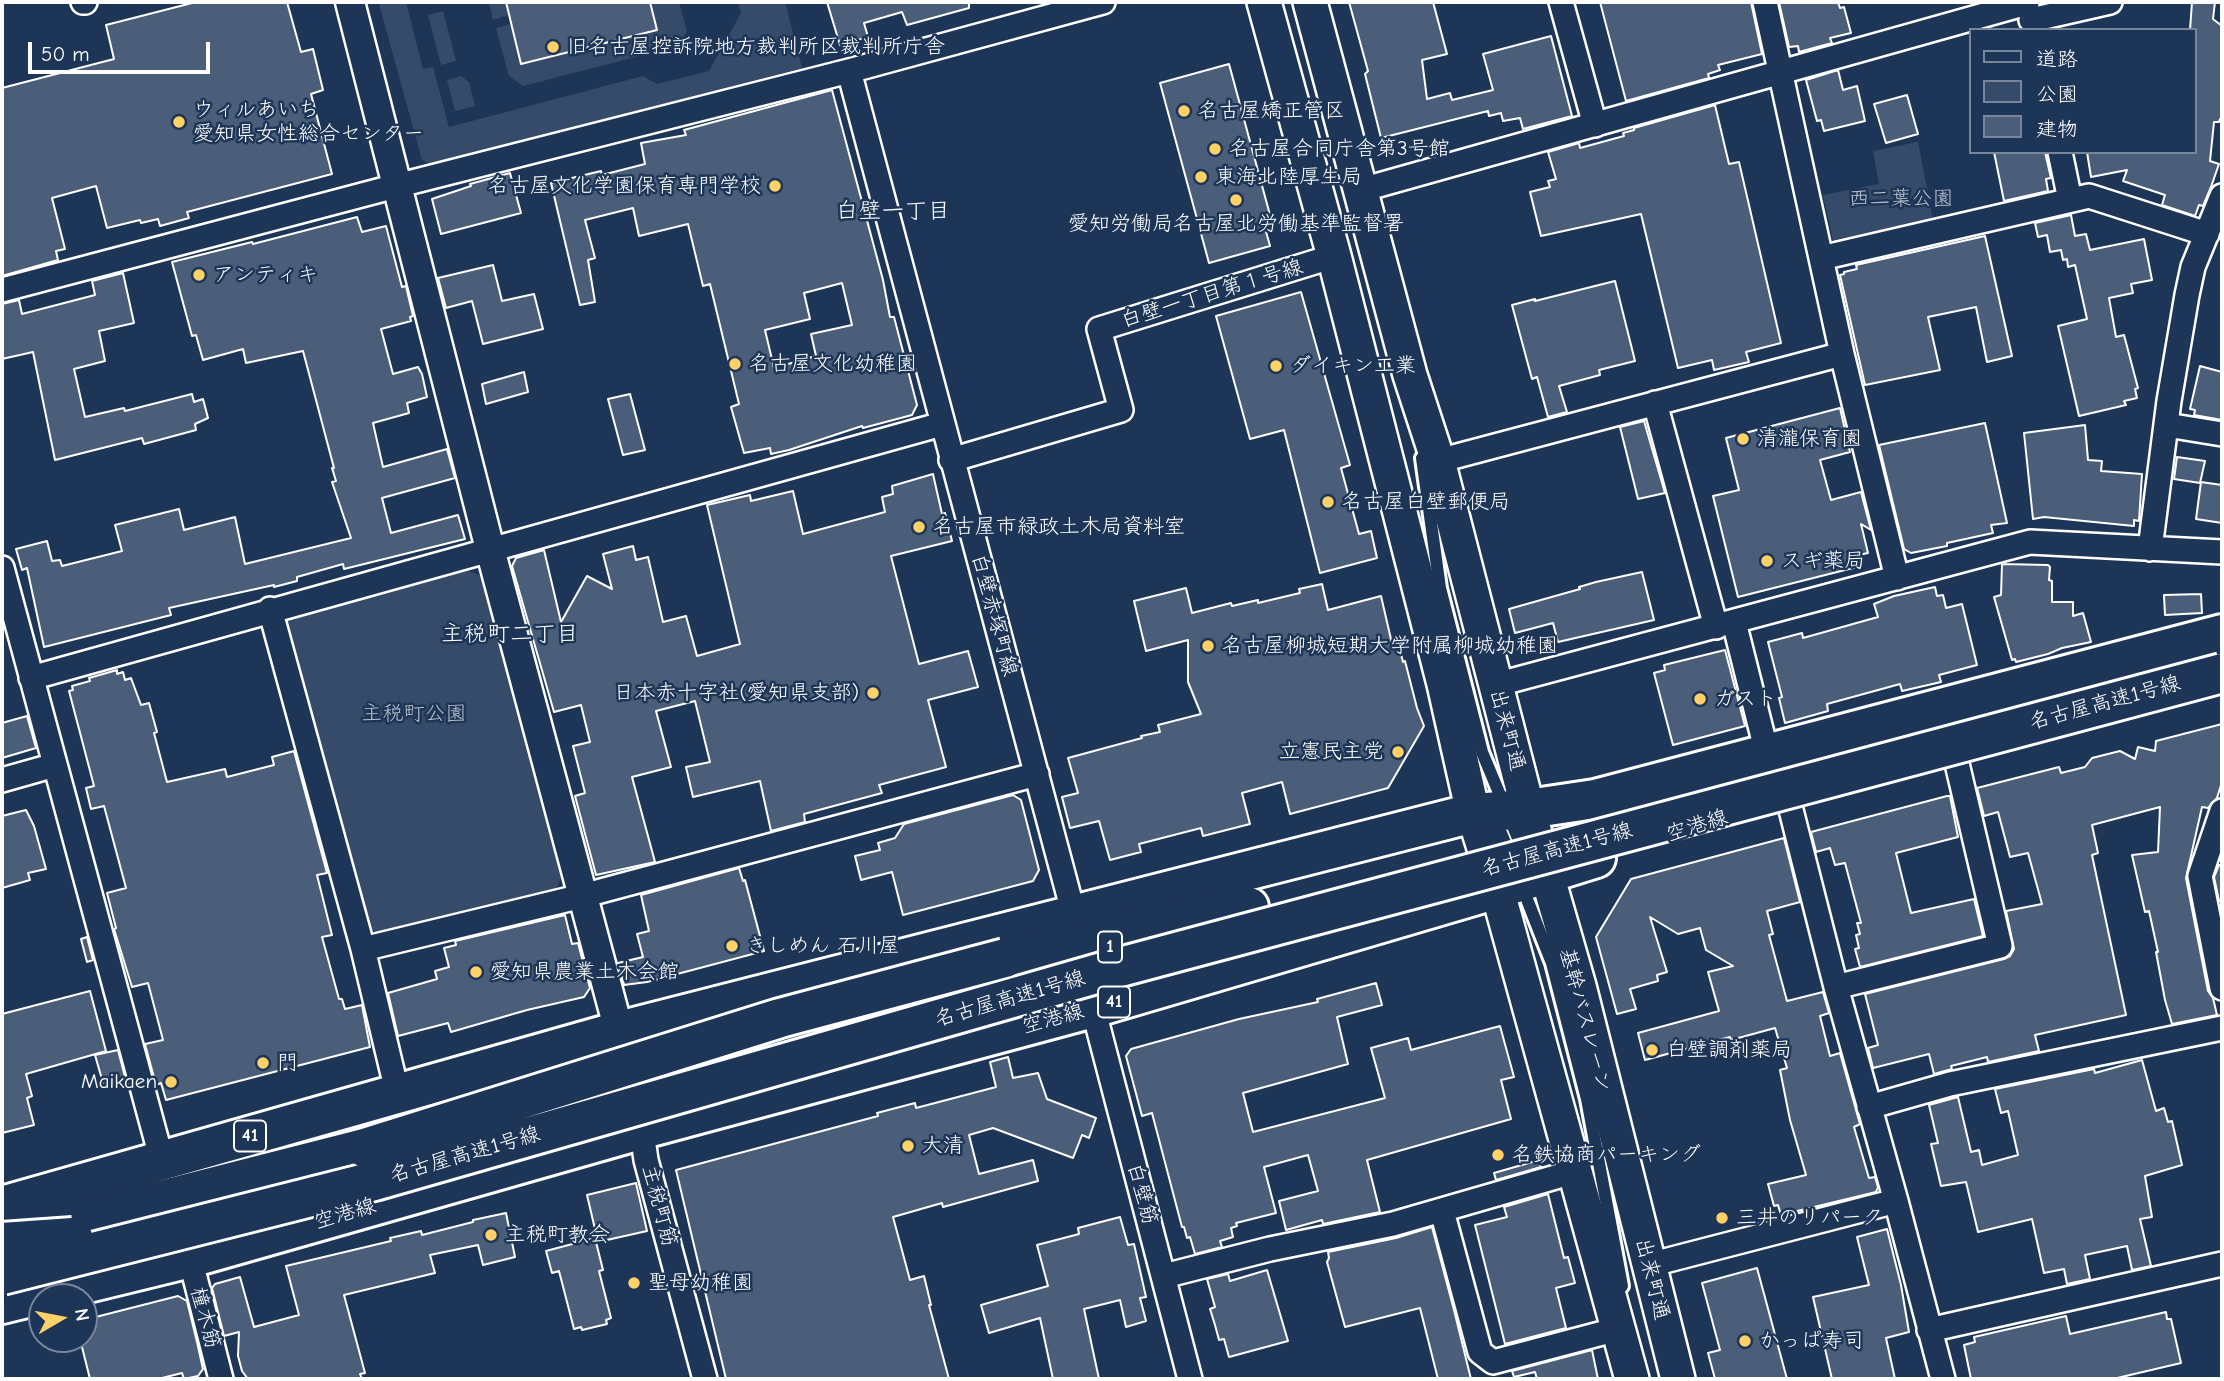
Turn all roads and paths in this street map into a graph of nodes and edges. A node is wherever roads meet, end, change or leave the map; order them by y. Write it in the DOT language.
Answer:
graph roads {
  1 [pos="351,2"];
  2 [pos="1103,2"];
  3 [pos="1264,2"];
  4 [pos="1310,2"];
  5 [pos="1561,2"];
  6 [pos="1765,2"];
  7 [pos="2110,2"];
  8 [pos="2029,14"];
  9 [pos="1968,28"];
  10 [pos="1969,28"];
  11 [pos="849,71"];
  12 [pos="1780,72"];
  13 [pos="1595,125"];
  14 [pos="2060,154"];
  15 [pos="396,186"];
  16 [pos="1361,190"];
  17 [pos="2222,196"];
  18 [pos="2070,200"];
  19 [pos="2207,234"];
  20 [pos="1334,256"];
  21 [pos="1821,258"];
  22 [pos="2,290"];
  23 [pos="1842,354"];
  24 [pos="1410,375"];
  25 [pos="1655,403"];
  26 [pos="942,424"];
  27 [pos="2166,425"];
  28 [pos="2222,434"];
  29 [pos="951,460"];
  30 [pos="1438,461"];
  31 [pos="490,549"];
  32 [pos="2150,549"];
  33 [pos="2222,552"];
  34 [pos="2,568"];
  35 [pos="1897,578"];
  36 [pos="270,609"];
  37 [pos="1725,624"];
  38 [pos="2222,634"];
  39 [pos="2222,656"];
  40 [pos="2222,673"];
  41 [pos="31,678"];
  42 [pos="1495,685"];
  43 [pos="2222,685"];
  44 [pos="1767,753"];
  45 [pos="1955,755"];
  46 [pos="55,765"];
  47 [pos="1037,774"];
  48 [pos="2,780"];
  49 [pos="1788,798"];
  50 [pos="1500,811"];
  51 [pos="2222,811"];
  52 [pos="1525,880"];
  53 [pos="582,897"];
  54 [pos="1249,907"];
  55 [pos="1074,915"];
  56 [pos="363,949"];
  57 [pos="1836,987"];
  58 [pos="2222,988"];
  59 [pos="1093,1008"];
  60 [pos="2222,1028"];
  61 [pos="619,1031"];
  62 [pos="499,1065"];
  63 [pos="397,1087"];
  64 [pos="1869,1107"];
  65 [pos="643,1129"];
  66 [pos="157,1142"];
  67 [pos="1573,1172"];
  68 [pos="2,1182"];
  69 [pos="1896,1201"];
  70 [pos="2,1206"];
  71 [pos="1442,1211"];
  72 [pos="2,1235"];
  73 [pos="2,1242"];
  74 [pos="190,1258"];
  75 [pos="2222,1264"];
  76 [pos="1649,1265"];
  77 [pos="2,1275"];
  78 [pos="1164,1276"];
  79 [pos="2,1304"];
  80 [pos="1623,1314"];
  81 [pos="1929,1329"];
  82 [pos="221,1379"];
  83 [pos="705,1379"];
  84 [pos="1190,1379"];
  85 [pos="1632,1379"];
  86 [pos="1640,1379"];
  87 [pos="1678,1379"];
  88 [pos="1942,1379"];
  1 -- 15 [label="street"];
  2 -- 11 [label="street"];
  3 -- 20 [label="main road, 出来町通"];
  4 -- 16 [label="main road, 出来町通"];
  5 -- 13 [label="street"];
  6 -- 12 [label="street"];
  7 -- 8 [label="street"];
  8 -- 10 [label="street"];
  9 -- 12 [label="street"];
  11 -- 15 [label="street"];
  11 -- 26 [label="street, 白壁赤塚町線"];
  12 -- 13 [label="street"];
  12 -- 21 [label="street"];
  13 -- 16 [label="street"];
  14 -- 18 [label="street"];
  15 -- 22 [label="street"];
  15 -- 31 [label="street"];
  16 -- 24 [label="main road, 出来町通"];
  17 -- 19 [label="street"];
  18 -- 19 [label="street"];
  18 -- 21 [label="street"];
  19 -- 27 [label="street"];
  20 -- 29 [label="street, 白壁一丁目第１号線"];
  20 -- 50 [label="main road, 出来町通"];
  21 -- 23 [label="street"];
  23 -- 25 [label="street"];
  23 -- 35 [label="street"];
  24 -- 30 [label="main road, 出来町通"];
  24 -- 50 [label="lane"];
  25 -- 30 [label="street"];
  25 -- 37 [label="street"];
  26 -- 29 [label="street, 白壁赤塚町線"];
  26 -- 31 [label="street"];
  27 -- 28 [label="street"];
  27 -- 32 [label="street"];
  29 -- 47 [label="street, 白壁赤塚町線"];
  30 -- 42 [label="main road, 出来町通"];
  31 -- 36 [label="street"];
  31 -- 53 [label="street"];
  32 -- 33 [label="street"];
  32 -- 35 [label="street"];
  34 -- 41 [label="street"];
  35 -- 37 [label="street"];
  36 -- 41 [label="street"];
  36 -- 56 [label="street"];
  37 -- 42 [label="street"];
  37 -- 44 [label="street"];
  38 -- 44 [label="highway, 41"];
  39 -- 54 [label="highway, 名古屋高速1号線 / 1"];
  40 -- 77 [label="highway, 名古屋高速1号線 / 1, bridge"];
  41 -- 46 [label="street"];
  42 -- 50 [label="main road, 出来町通"];
  43 -- 45 [label="highway, 空港線 / 41"];
  44 -- 50 [label="highway, 41"];
  45 -- 49 [label="highway, 空港線 / 41"];
  45 -- 57 [label="street"];
  46 -- 48 [label="street"];
  46 -- 66 [label="street"];
  47 -- 53 [label="street"];
  47 -- 55 [label="street, 白壁赤塚町線"];
  49 -- 52 [label="highway, 空港線 / 41"];
  49 -- 57 [label="street"];
  50 -- 52 [label="main road, 出来町通"];
  50 -- 52 [label="main road, 出来町通"];
  50 -- 55 [label="highway, 41"];
  51 -- 58 [label="street"];
  52 -- 59 [label="highway, 空港線 / 41"];
  52 -- 67 [label="main road, 出来町通"];
  52 -- 76 [label="main road, 出来町通"];
  52 -- 80 [label="lane, 基幹バスレーン"];
  53 -- 56 [label="street"];
  53 -- 61 [label="street"];
  54 -- 72 [label="highway, bridge"];
  54 -- 73 [label="highway, 名古屋高速1号線 / 1, bridge"];
  55 -- 61 [label="highway, 41"];
  56 -- 63 [label="street"];
  57 -- 64 [label="street"];
  59 -- 65 [label="highway, 空港線 / 41"];
  59 -- 78 [label="street, 白壁筋"];
  60 -- 64 [label="street"];
  61 -- 62 [label="highway, 41"];
  61 -- 65 [label="street, 主税町筋"];
  62 -- 63 [label="highway, 41"];
  62 -- 70 [label="highway, 41"];
  63 -- 66 [label="highway, 41"];
  64 -- 69 [label="street"];
  65 -- 74 [label="highway, 空港線 / 41"];
  65 -- 83 [label="street, 主税町筋"];
  66 -- 68 [label="highway, 41"];
  67 -- 71 [label="street"];
  67 -- 80 [label="main road, 出来町通"];
  69 -- 76 [label="street"];
  69 -- 81 [label="street"];
  71 -- 78 [label="street"];
  71 -- 80 [label="street"];
  74 -- 79 [label="highway, 空港線 / 41"];
  74 -- 82 [label="street, 橦木筋"];
  75 -- 81 [label="street"];
  76 -- 87 [label="main road, 出来町通"];
  78 -- 84 [label="street, 白壁筋"];
  80 -- 85 [label="main road, 出来町通"];
  80 -- 86 [label="lane, 基幹バスレーン"];
  81 -- 88 [label="street"];
}
